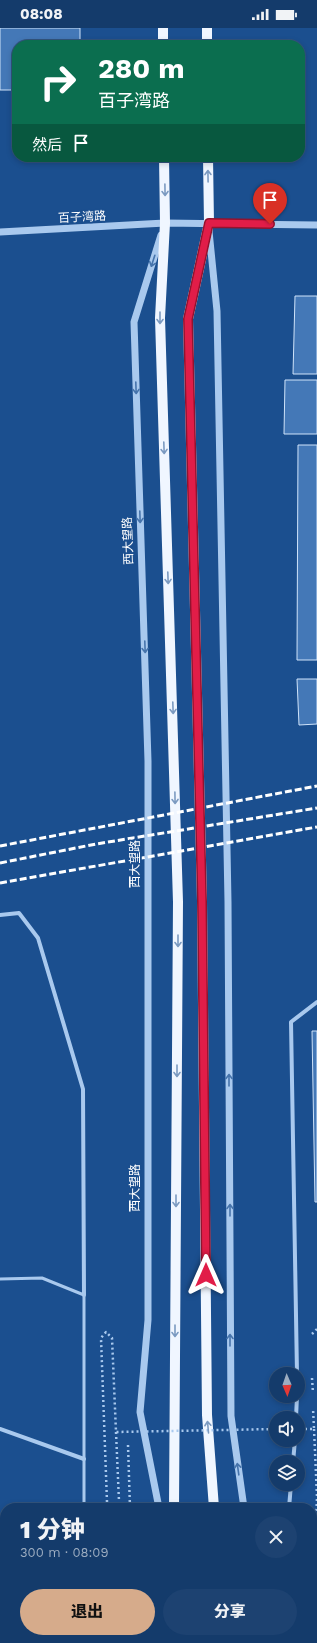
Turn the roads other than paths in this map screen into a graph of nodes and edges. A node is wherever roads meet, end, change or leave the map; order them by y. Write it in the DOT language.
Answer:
graph roads {
  1 [pos="163,28"];
  2 [pos="207,28"];
  3 [pos="163,40"];
  4 [pos="207,40"];
  5 [pos="164,162"];
  6 [pos="208,162"];
  7 [pos="165,223"];
  8 [pos="209,223"];
  9 [pos="317,225"];
  10 [pos="0,232"];
  11 [pos="0,915"];
  12 [pos="317,1002"];
  13 [pos="0,1279"];
  14 [pos="84,1295"];
  15 [pos="297,1367"];
  16 [pos="0,1429"];
  17 [pos="84,1459"];
  18 [pos="290,1491"];
  19 [pos="84,1503"];
  20 [pos="159,1503"];
  21 [pos="174,1503"];
  22 [pos="214,1503"];
  23 [pos="243,1503"];
  24 [pos="289,1503"];
  1 -- 3 [label="main road"];
  2 -- 4 [label="main road"];
  5 -- 7 [label="main road, 西大望路, one-way"];
  8 -- 6 [label="main road, one-way"];
  7 -- 8 [label="street, 百子湾路"];
  7 -- 10 [label="street, 百子湾路"];
  7 -- 20 [label="street, 西大望路, one-way"];
  7 -- 21 [label="main road, 西大望路, one-way"];
  8 -- 9 [label="street"];
  22 -- 8 [label="main road, one-way"];
  23 -- 8 [label="street, one-way"];
  11 -- 14 [label="street"];
  12 -- 15 [label="street"];
  13 -- 14 [label="lane"];
  14 -- 17 [label="lane"];
  16 -- 17 [label="street"];
  17 -- 19 [label="lane"];
  18 -- 24 [label="street"];
}
